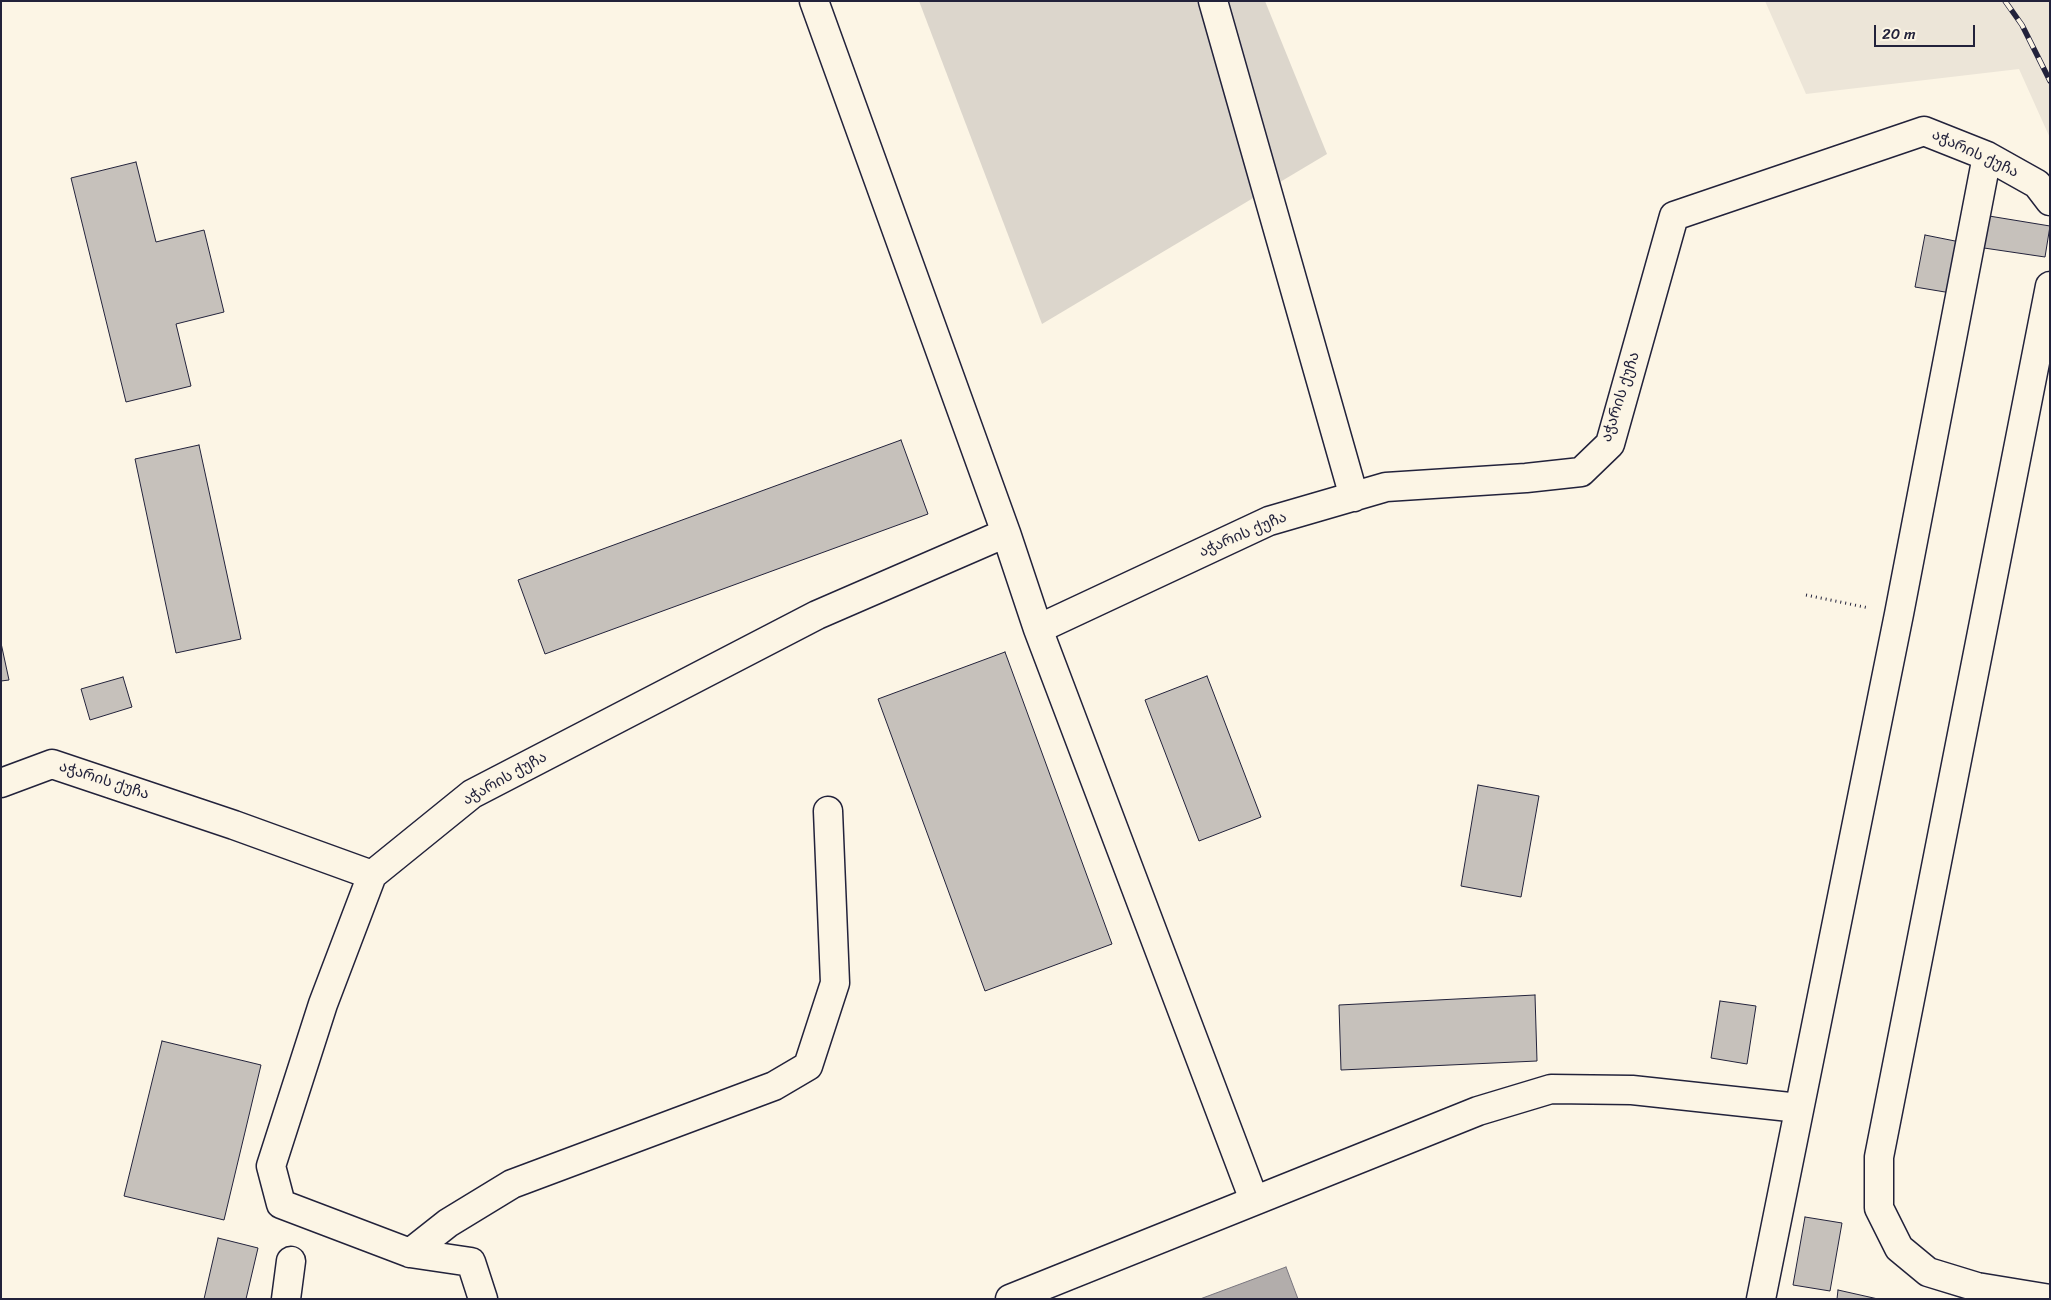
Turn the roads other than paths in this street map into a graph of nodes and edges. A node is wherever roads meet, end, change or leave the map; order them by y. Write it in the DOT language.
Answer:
graph roads {
  1 [pos="814,1"];
  2 [pos="1213,1"];
  3 [pos="1986,156"];
  4 [pos="2050,201"];
  5 [pos="2050,286"];
  6 [pos="1354,496"];
  7 [pos="1006,532"];
  8 [pos="1038,629"];
  9 [pos="1,783"];
  10 [pos="828,811"];
  11 [pos="372,875"];
  12 [pos="1799,1108"];
  13 [pos="1254,1200"];
  14 [pos="410,1253"];
  15 [pos="292,1261"];
  16 [pos="286,1299"];
  17 [pos="483,1299"];
  18 [pos="1010,1299"];
  19 [pos="1761,1299"];
  20 [pos="2050,1299"];
  1 -- 7 [label="street"];
  2 -- 6 [label="street"];
  3 -- 4 [label="street, აჭარის ქუჩა"];
  3 -- 6 [label="street, აჭარის ქუჩა"];
  3 -- 12 [label="street"];
  5 -- 20 [label="street"];
  6 -- 8 [label="street, აჭარის ქუჩა"];
  7 -- 8 [label="street"];
  7 -- 11 [label="street, აჭარის ქუჩა"];
  8 -- 13 [label="street"];
  9 -- 11 [label="street, აჭარის ქუჩა"];
  10 -- 14 [label="street"];
  11 -- 14 [label="street"];
  12 -- 13 [label="street"];
  12 -- 19 [label="street"];
  13 -- 18 [label="street"];
  14 -- 17 [label="street"];
  15 -- 16 [label="street"];
}
